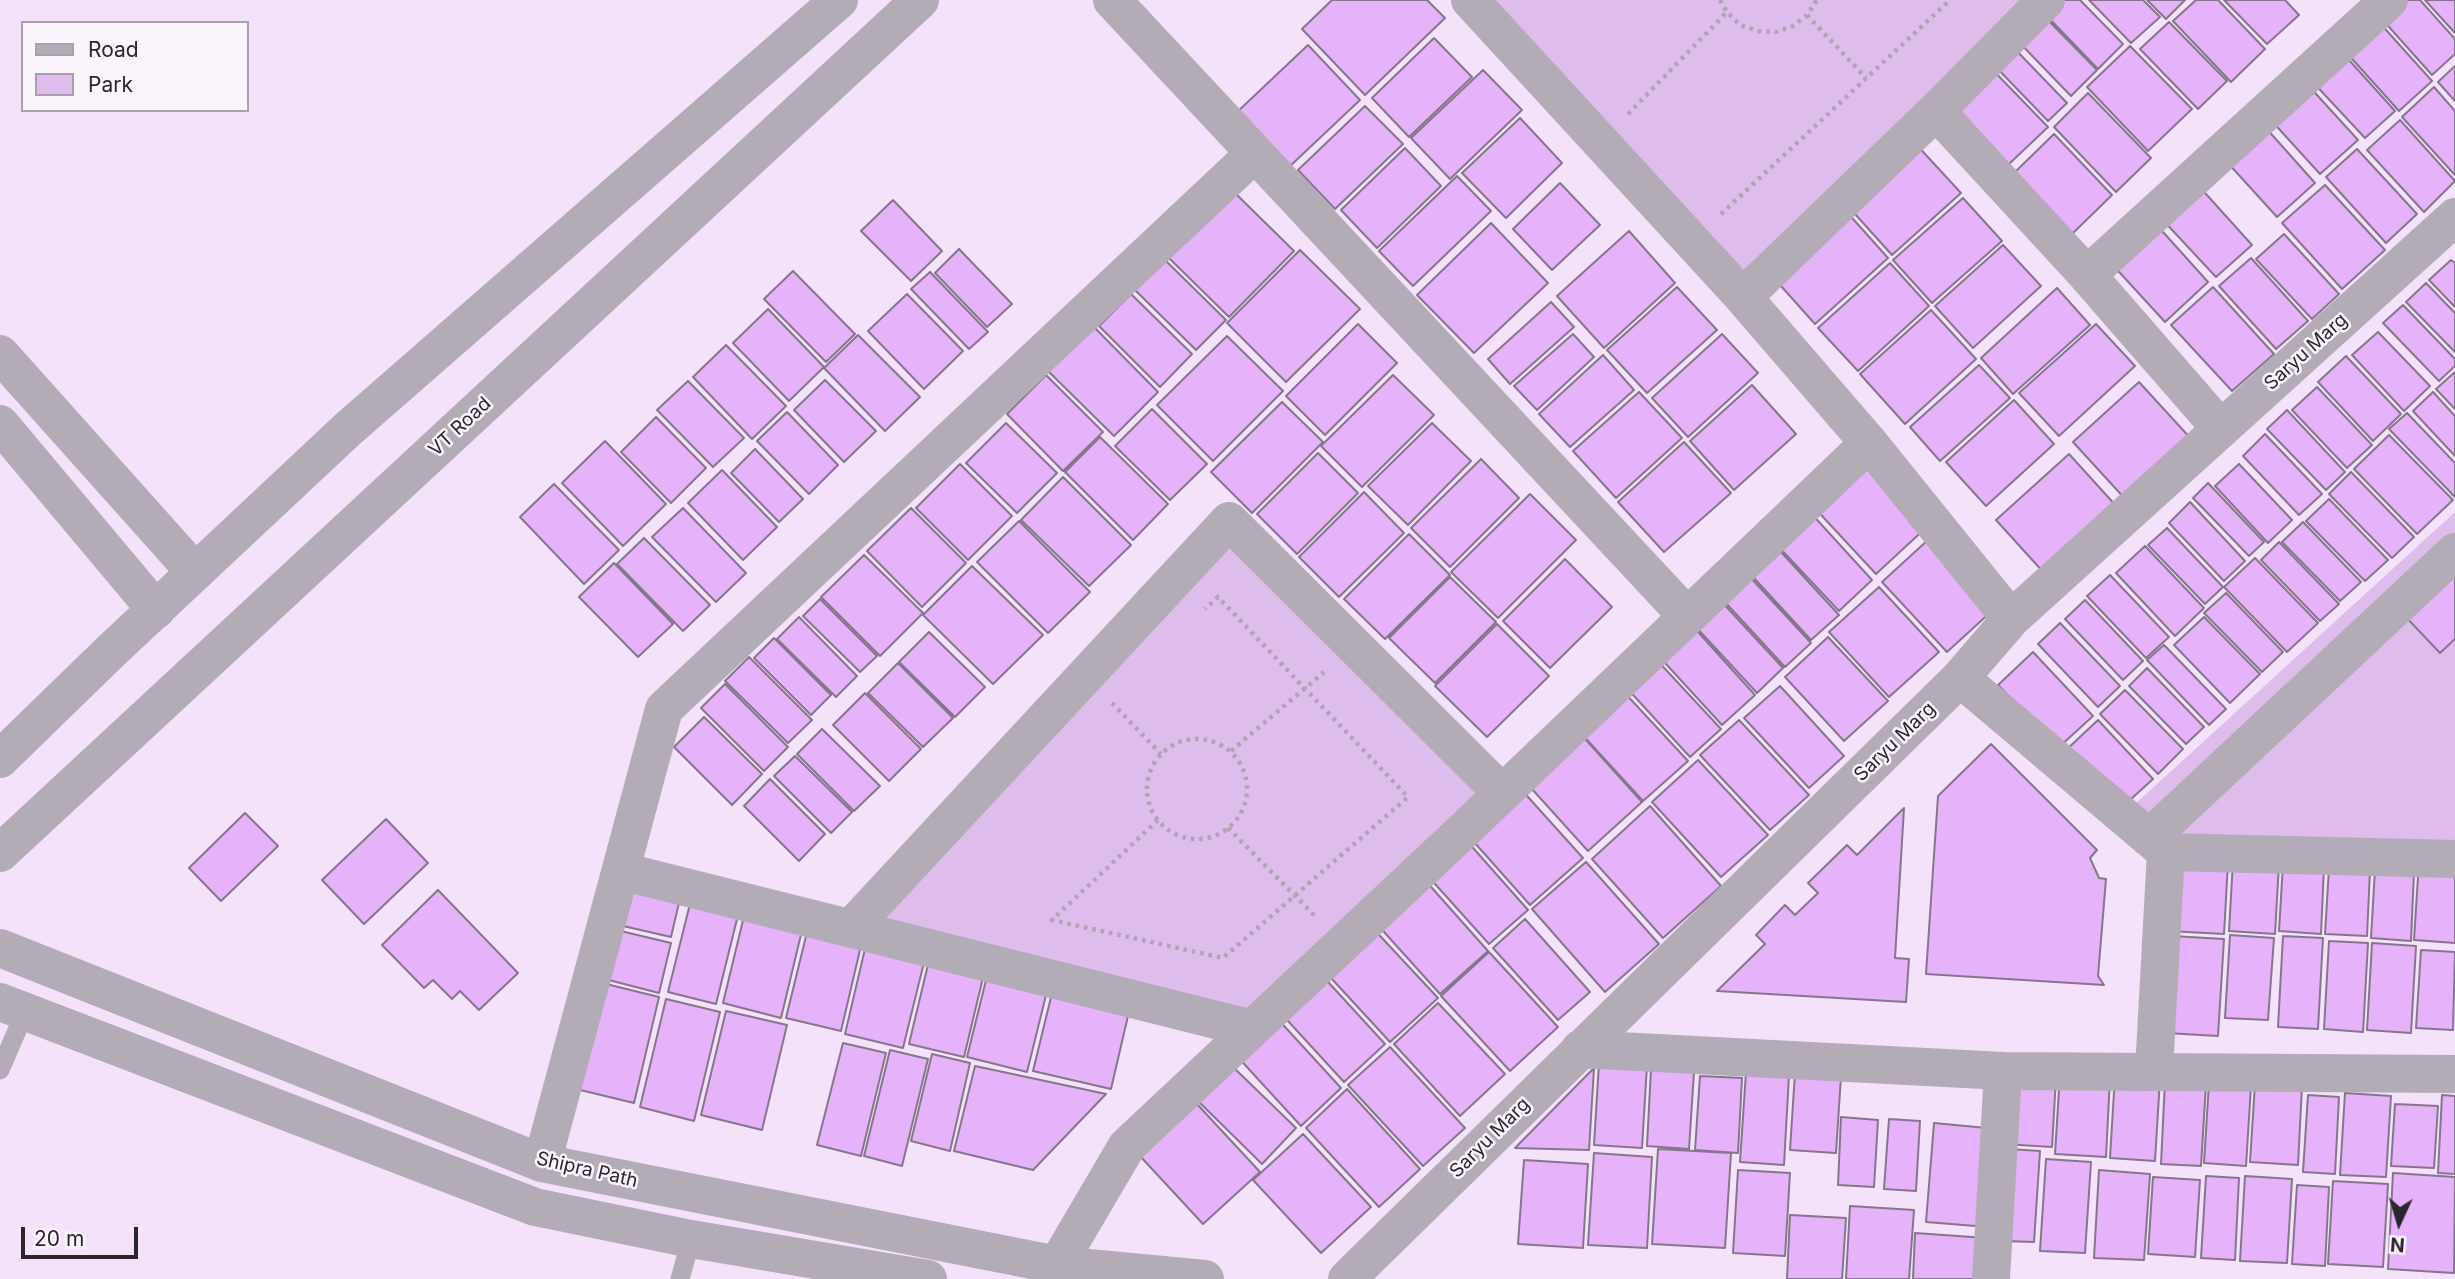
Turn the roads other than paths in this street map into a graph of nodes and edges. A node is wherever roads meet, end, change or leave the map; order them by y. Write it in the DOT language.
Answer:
graph roads {
  1 [pos="839,0"];
  2 [pos="920,0"];
  3 [pos="1112,0"];
  4 [pos="2046,0"];
  5 [pos="2389,0"];
  6 [pos="1481,4"];
  7 [pos="1936,111"];
  8 [pos="1254,154"];
  9 [pos="2455,218"];
  10 [pos="2087,275"];
  11 [pos="1743,297"];
  12 [pos="0,354"];
  13 [pos="0,424"];
  14 [pos="2221,429"];
  15 [pos="1868,443"];
  16 [pos="2455,552"];
  17 [pos="195,572"];
  18 [pos="156,610"];
  19 [pos="1687,616"];
  20 [pos="2011,620"];
  21 [pos="1960,678"];
  22 [pos="0,759"];
  23 [pos="1502,793"];
  24 [pos="2157,845"];
  25 [pos="0,853"];
  26 [pos="2455,859"];
  27 [pos="621,871"];
  28 [pos="851,928"];
  29 [pos="0,948"];
  30 [pos="12,1007"];
  31 [pos="1252,1029"];
  32 [pos="1580,1049"];
  33 [pos="0,1070"];
  34 [pos="2003,1070"];
  35 [pos="2154,1071"];
  36 [pos="2455,1074"];
  37 [pos="542,1163"];
  38 [pos="691,1239"];
  39 [pos="1057,1265"];
  40 [pos="791,1268"];
  41 [pos="680,1279"];
  42 [pos="928,1279"];
  43 [pos="1205,1279"];
  44 [pos="1347,1279"];
  45 [pos="1991,1279"];
  1 -- 17 [label="street"];
  2 -- 25 [label="street, VT Road"];
  3 -- 8 [label="street"];
  4 -- 7 [label="street"];
  5 -- 10 [label="street"];
  6 -- 11 [label="street"];
  7 -- 10 [label="street"];
  7 -- 11 [label="street"];
  8 -- 19 [label="street"];
  8 -- 27 [label="street"];
  9 -- 14 [label="street, Saryu Marg"];
  10 -- 14 [label="street"];
  11 -- 15 [label="street"];
  12 -- 17 [label="street"];
  13 -- 18 [label="street"];
  14 -- 20 [label="street, Saryu Marg"];
  15 -- 19 [label="street"];
  15 -- 20 [label="street"];
  16 -- 24 [label="street"];
  17 -- 18 [label="street"];
  18 -- 22 [label="street"];
  19 -- 23 [label="street"];
  20 -- 21 [label="street, Saryu Marg"];
  21 -- 24 [label="street"];
  21 -- 32 [label="street, Saryu Marg"];
  23 -- 28 [label="street"];
  23 -- 31 [label="street"];
  24 -- 26 [label="street"];
  24 -- 35 [label="street"];
  27 -- 28 [label="street"];
  27 -- 37 [label="street"];
  28 -- 31 [label="street"];
  29 -- 37 [label="street, Shipra Path"];
  30 -- 33 [label="lane"];
  30 -- 38 [label="street"];
  31 -- 39 [label="street"];
  32 -- 34 [label="street"];
  32 -- 44 [label="street, Saryu Marg"];
  34 -- 35 [label="street"];
  34 -- 45 [label="street"];
  35 -- 36 [label="street"];
  37 -- 39 [label="street, Shipra Path"];
  38 -- 40 [label="street"];
  38 -- 41 [label="lane"];
  39 -- 43 [label="street, Shipra Path"];
  40 -- 42 [label="street"];
}
